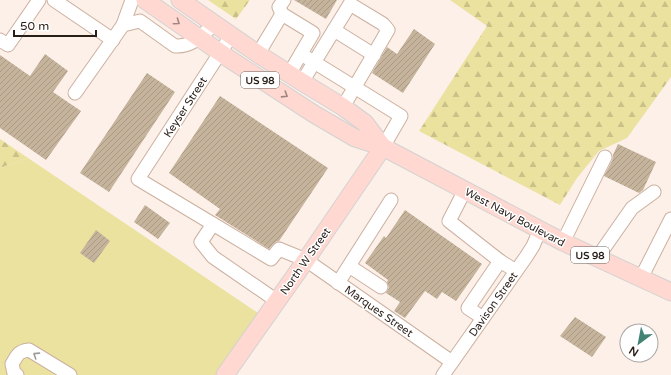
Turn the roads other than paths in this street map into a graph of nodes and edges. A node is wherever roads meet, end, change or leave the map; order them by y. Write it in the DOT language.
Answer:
graph roads {
  1 [pos="39,0"];
  2 [pos="54,0"];
  3 [pos="132,0"];
  4 [pos="145,0"];
  5 [pos="180,0"];
  6 [pos="284,0"];
  7 [pos="282,14"];
  8 [pos="214,24"];
  9 [pos="123,25"];
  10 [pos="334,30"];
  11 [pos="313,33"];
  12 [pos="231,36"];
  13 [pos="200,38"];
  14 [pos="0,40"];
  15 [pos="113,40"];
  16 [pos="327,42"];
  17 [pos="220,53"];
  18 [pos="258,54"];
  19 [pos="301,54"];
  20 [pos="374,55"];
  21 [pos="314,62"];
  22 [pos="296,78"];
  23 [pos="355,88"];
  24 [pos="75,93"];
  25 [pos="343,107"];
  26 [pos="383,146"];
  27 [pos="605,157"];
  28 [pos="464,190"];
  29 [pos="654,192"];
  30 [pos="391,200"];
  31 [pos="671,219"];
  32 [pos="213,224"];
  33 [pos="540,230"];
  34 [pos="563,242"];
  35 [pos="597,258"];
  36 [pos="306,260"];
  37 [pos="500,261"];
  38 [pos="349,266"];
  39 [pos="516,271"];
  40 [pos="641,278"];
  41 [pos="338,283"];
  42 [pos="381,287"];
  43 [pos="671,292"];
  44 [pos="277,301"];
  45 [pos="483,318"];
  46 [pos="452,362"];
  47 [pos="17,375"];
  48 [pos="70,375"];
  49 [pos="225,375"];
  50 [pos="443,375"];
  1 -- 14 [label="street"];
  2 -- 15 [label="street"];
  3 -- 9 [label="street"];
  4 -- 13 [label="main road, West Navy Boulevard / US 98, one-way"];
  5 -- 8 [label="main road, West Navy Boulevard / US 98"];
  6 -- 7 [label="street"];
  7 -- 11 [label="street"];
  7 -- 18 [label="street"];
  8 -- 12 [label="main road, West Navy Boulevard / US 98"];
  8 -- 13 [label="street"];
  9 -- 13 [label="street"];
  9 -- 15 [label="street"];
  10 -- 16 [label="street"];
  10 -- 20 [label="street"];
  10 -- 20 [label="street"];
  11 -- 16 [label="street"];
  11 -- 19 [label="street"];
  12 -- 17 [label="street, Keyser Street"];
  12 -- 18 [label="main road, West Navy Boulevard / US 98"];
  13 -- 17 [label="main road, West Navy Boulevard / US 98"];
  15 -- 24 [label="street"];
  16 -- 21 [label="street"];
  17 -- 26 [label="main road, West Navy Boulevard / US 98, one-way"];
  17 -- 32 [label="street, Keyser Street"];
  18 -- 22 [label="main road, West Navy Boulevard / US 98"];
  19 -- 21 [label="street"];
  19 -- 22 [label="street"];
  20 -- 23 [label="street"];
  21 -- 22 [label="street"];
  21 -- 23 [label="street"];
  22 -- 25 [label="main road, West Navy Boulevard / US 98"];
  23 -- 25 [label="street"];
  23 -- 26 [label="street"];
  25 -- 26 [label="main road, West Navy Boulevard / US 98"];
  26 -- 28 [label="main road, West Navy Boulevard / US 98"];
  26 -- 36 [label="main road, North W Street"];
  27 -- 34 [label="street"];
  28 -- 33 [label="main road, West Navy Boulevard / US 98"];
  28 -- 37 [label="street"];
  29 -- 35 [label="street"];
  30 -- 38 [label="street"];
  31 -- 40 [label="street"];
  32 -- 36 [label="street, Marques Street"];
  32 -- 44 [label="street"];
  33 -- 34 [label="main road, West Navy Boulevard / US 98"];
  33 -- 39 [label="street, Davison Street"];
  34 -- 35 [label="main road, West Navy Boulevard / US 98"];
  35 -- 40 [label="main road, West Navy Boulevard / US 98"];
  36 -- 41 [label="street, Marques Street"];
  36 -- 44 [label="main road, North W Street"];
  37 -- 39 [label="street"];
  37 -- 45 [label="street"];
  38 -- 41 [label="street"];
  38 -- 42 [label="street"];
  39 -- 45 [label="street, Davison Street"];
  40 -- 43 [label="main road, West Navy Boulevard / US 98"];
  41 -- 46 [label="street, Marques Street"];
  44 -- 49 [label="main road, North W Street"];
  45 -- 46 [label="street, Davison Street"];
  46 -- 50 [label="street, Davison Street"];
  48 -- 47 [label="street, one-way"];
}
